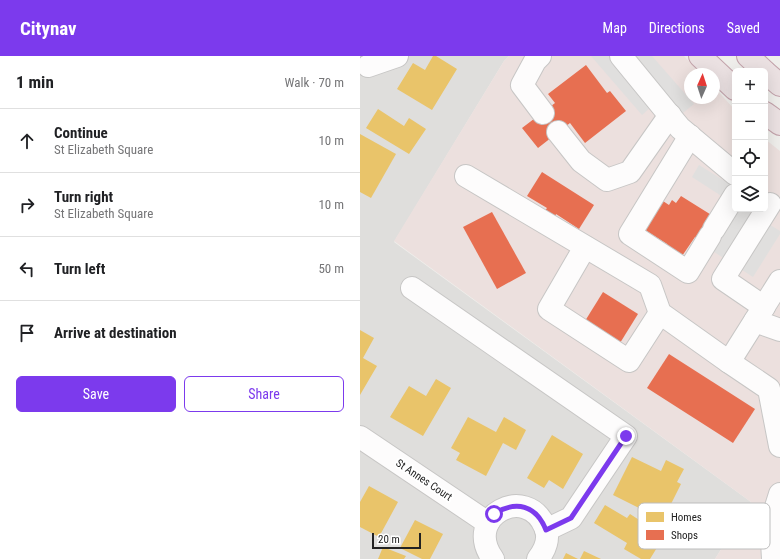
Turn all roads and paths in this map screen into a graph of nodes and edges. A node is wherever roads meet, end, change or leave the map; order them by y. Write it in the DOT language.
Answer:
graph roads {
  1 [pos="397,56"];
  2 [pos="540,56"];
  3 [pos="621,56"];
  4 [pos="700,56"];
  5 [pos="748,56"];
  6 [pos="364,65"];
  7 [pos="762,68"];
  8 [pos="768,74"];
  9 [pos="780,85"];
  10 [pos="732,86"];
  11 [pos="543,112"];
  12 [pos="670,115"];
  13 [pos="768,115"];
  14 [pos="780,124"];
  15 [pos="558,132"];
  16 [pos="690,136"];
  17 [pos="732,171"];
  18 [pos="466,176"];
  19 [pos="732,200"];
  20 [pos="772,204"];
  21 [pos="585,247"];
  22 [pos="688,272"];
  23 [pos="723,279"];
  24 [pos="780,281"];
  25 [pos="412,288"];
  26 [pos="660,312"];
  27 [pos="760,314"];
  28 [pos="780,330"];
  29 [pos="729,362"];
  30 [pos="360,437"];
  31 [pos="780,446"];
  32 [pos="780,494"];
  33 [pos="488,523"];
  34 [pos="546,530"];
  35 [pos="493,559"];
  36 [pos="538,559"];
  37 [pos="773,559"];
  1 -- 6 [label="street"];
  2 -- 11 [label="street"];
  3 -- 12 [label="street"];
  4 -- 10 [label="highway"];
  5 -- 7 [label="highway"];
  8 -- 9 [label="highway"];
  12 -- 15 [label="street"];
  12 -- 16 [label="street"];
  13 -- 14 [label="highway"];
  16 -- 17 [label="street"];
  16 -- 22 [label="street"];
  18 -- 21 [label="street"];
  19 -- 22 [label="street"];
  20 -- 23 [label="street"];
  21 -- 26 [label="street"];
  21 -- 26 [label="street"];
  22 -- 23 [label="street"];
  23 -- 27 [label="street"];
  24 -- 27 [label="street"];
  25 -- 34 [label="street"];
  26 -- 29 [label="street"];
  27 -- 28 [label="street"];
  27 -- 29 [label="street"];
  29 -- 31 [label="street"];
  30 -- 33 [label="street, St Annes Court"];
  32 -- 37 [label="street"];
  33 -- 34 [label="street"];
  33 -- 35 [label="street"];
  34 -- 36 [label="street"];
}
